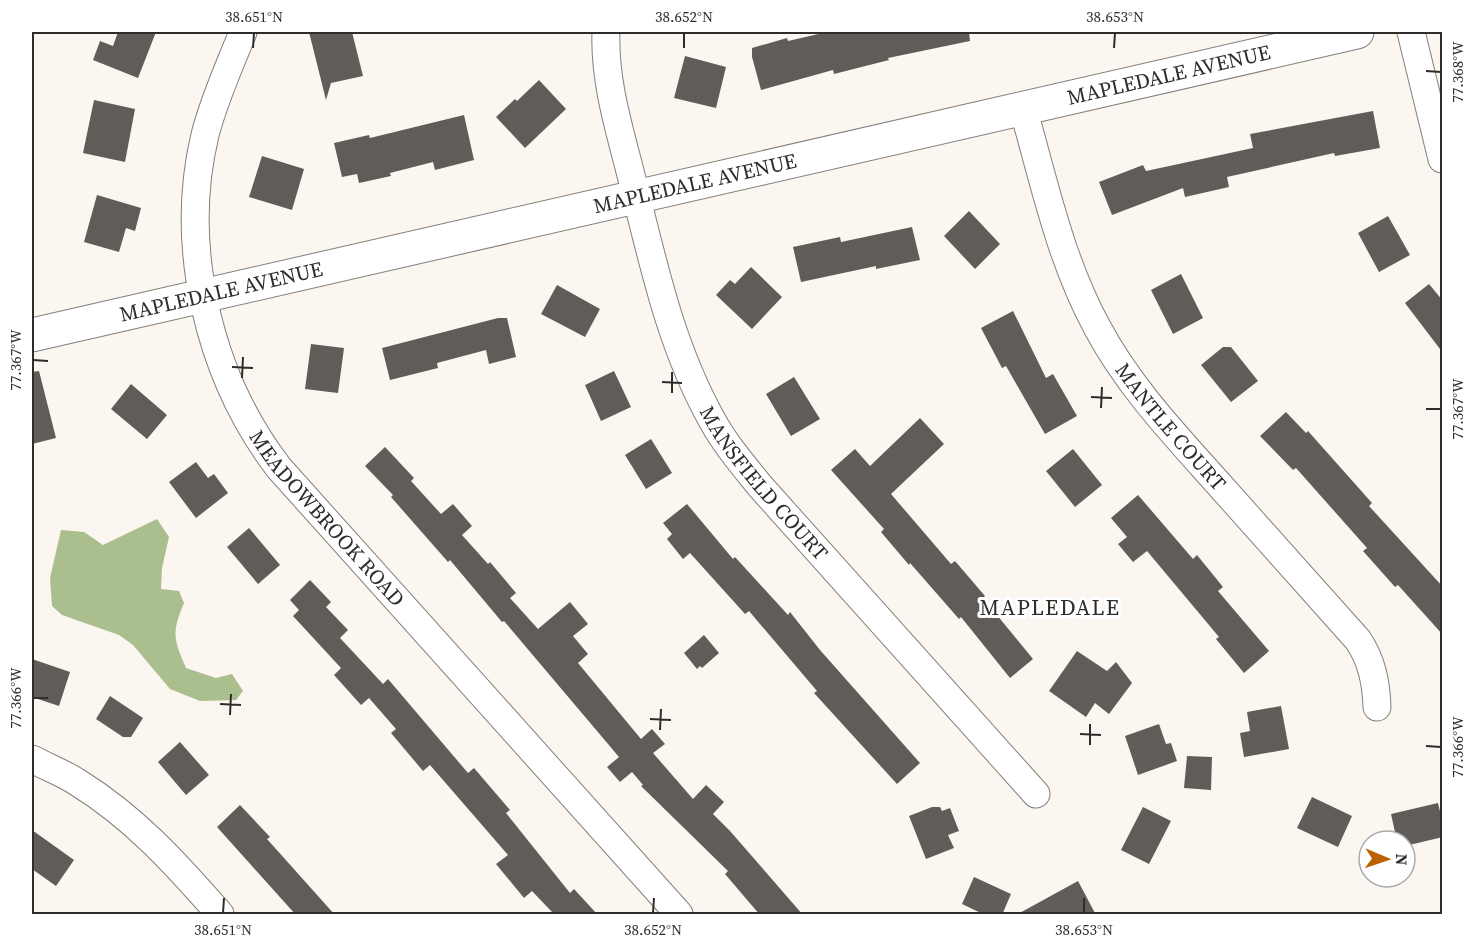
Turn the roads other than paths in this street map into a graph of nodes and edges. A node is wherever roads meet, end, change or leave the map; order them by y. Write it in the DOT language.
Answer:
graph roads {
  1 [pos="243,32"];
  2 [pos="606,32"];
  3 [pos="1357,32"];
  4 [pos="1411,32"];
  5 [pos="1023,108"];
  6 [pos="1443,159"];
  7 [pos="636,196"];
  8 [pos="204,296"];
  9 [pos="32,335"];
  10 [pos="1377,706"];
  11 [pos="32,759"];
  12 [pos="1036,794"];
  13 [pos="220,915"];
  14 [pos="679,915"];
  1 -- 8 [label="street, MEADOWBROOK ROAD"];
  2 -- 7 [label="street, MANSFIELD COURT"];
  3 -- 5 [label="street, MAPLEDALE AVENUE"];
  4 -- 6 [label="street"];
  5 -- 7 [label="street, MAPLEDALE AVENUE"];
  5 -- 10 [label="street, MANTLE COURT"];
  7 -- 8 [label="street, MAPLEDALE AVENUE"];
  7 -- 12 [label="street, MANSFIELD COURT"];
  8 -- 9 [label="street, MAPLEDALE AVENUE"];
  8 -- 14 [label="street, MEADOWBROOK ROAD"];
  11 -- 13 [label="street"];
}
